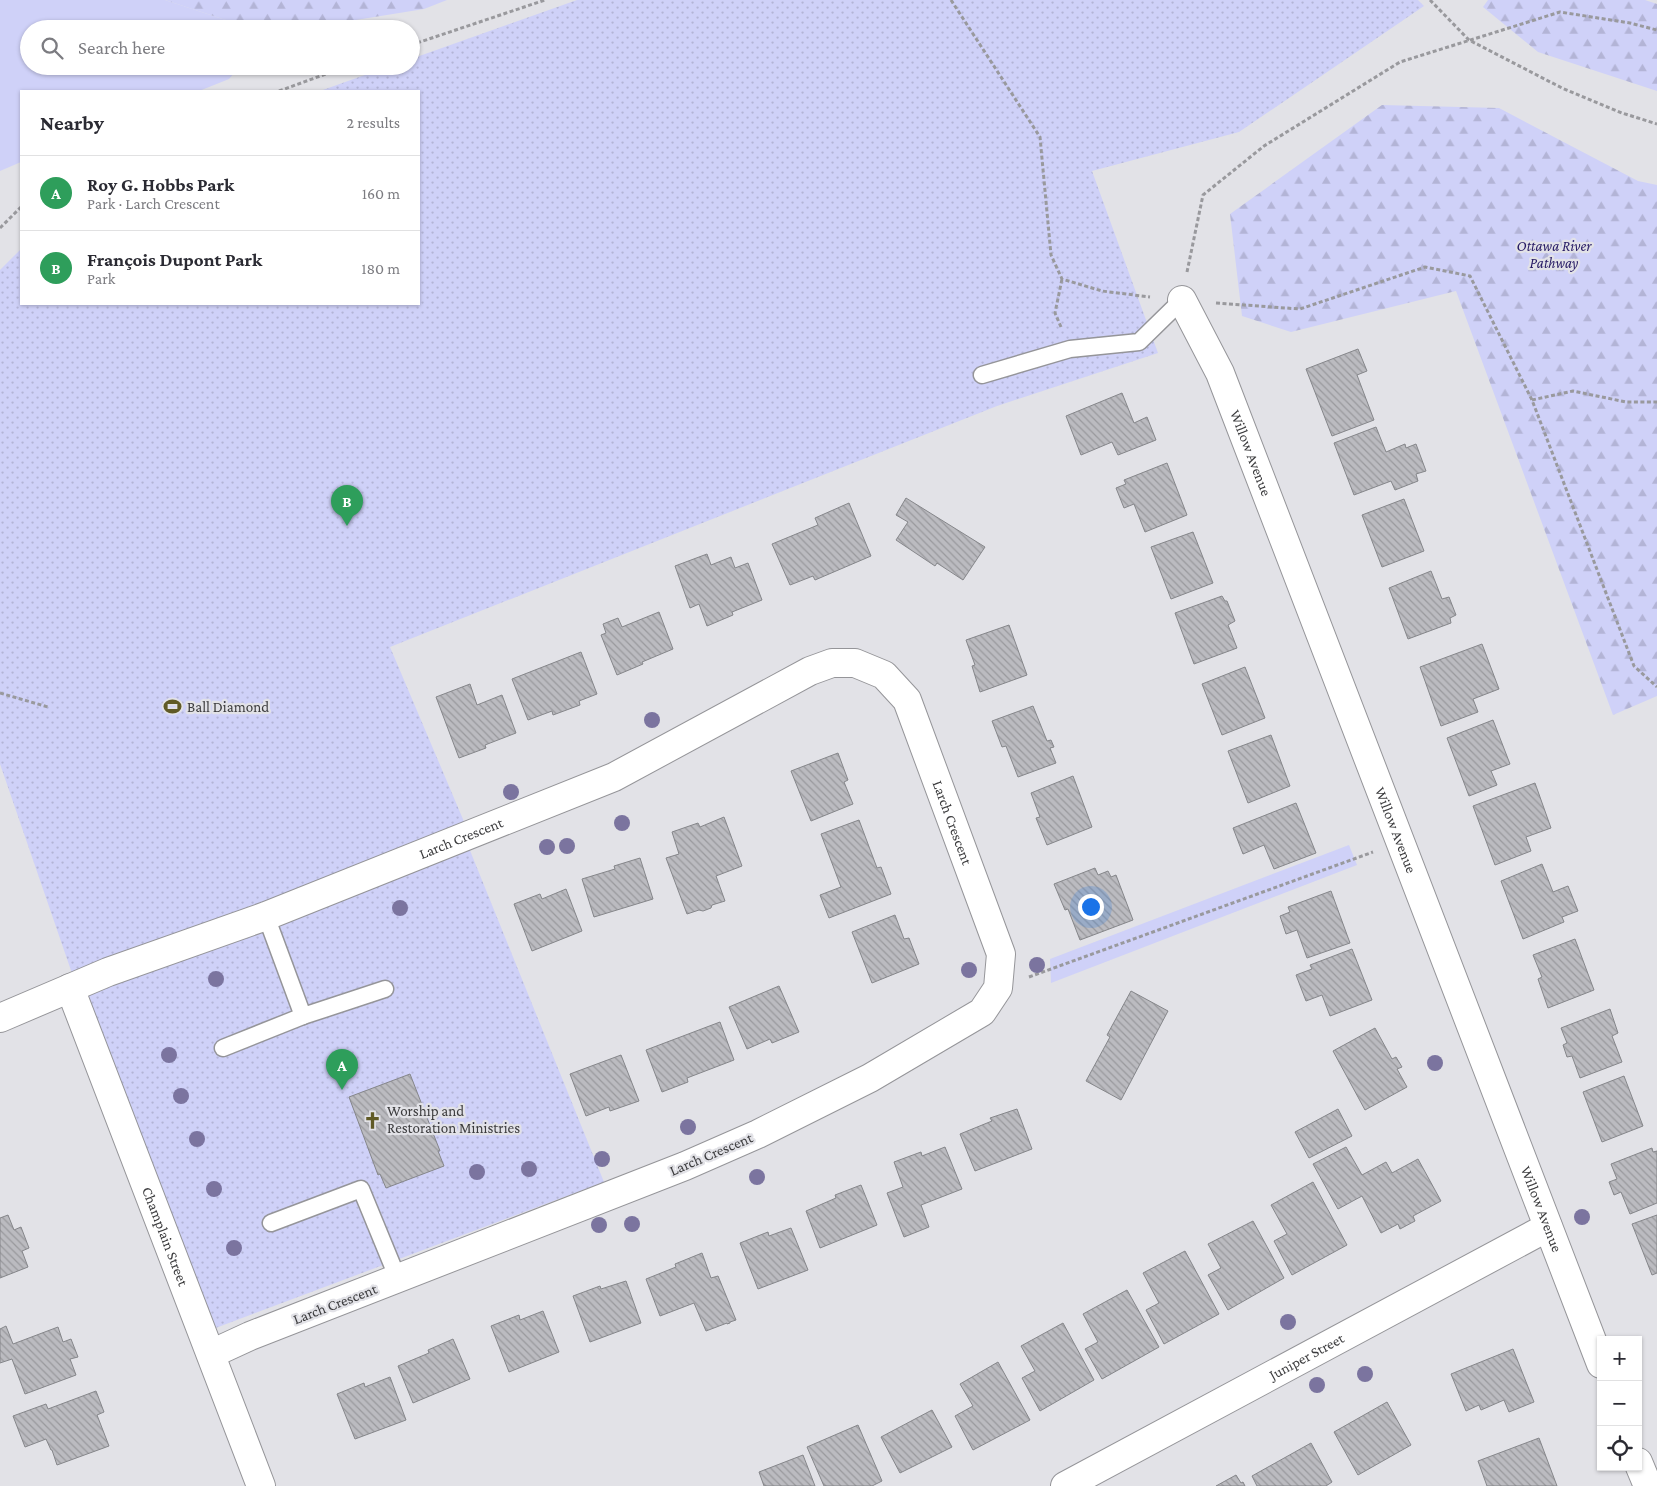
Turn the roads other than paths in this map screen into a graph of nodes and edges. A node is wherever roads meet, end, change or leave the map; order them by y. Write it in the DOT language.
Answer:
graph roads {
  1 [pos="1182,300"];
  2 [pos="982,376"];
  3 [pos="266,916"];
  4 [pos="70,988"];
  5 [pos="385,989"];
  6 [pos="303,1016"];
  7 [pos="0,1018"];
  8 [pos="223,1048"];
  9 [pos="271,1223"];
  10 [pos="1548,1227"];
  11 [pos="398,1279"];
  12 [pos="212,1354"];
  13 [pos="1597,1354"];
  14 [pos="1642,1471"];
  15 [pos="262,1486"];
  16 [pos="1065,1486"];
  17 [pos="1648,1486"];
  1 -- 2 [label="lane"];
  1 -- 10 [label="street, Willow Avenue"];
  3 -- 4 [label="street, Larch Crescent"];
  3 -- 6 [label="lane"];
  3 -- 11 [label="street, Larch Crescent"];
  4 -- 7 [label="street, Larch Crescent"];
  4 -- 12 [label="street, Champlain Street"];
  5 -- 6 [label="lane"];
  6 -- 8 [label="lane"];
  9 -- 11 [label="lane"];
  10 -- 13 [label="street, Willow Avenue"];
  10 -- 16 [label="street, Juniper Street"];
  11 -- 12 [label="street, Larch Crescent"];
  12 -- 15 [label="street, Champlain Street"];
  14 -- 17 [label="street"];
}
